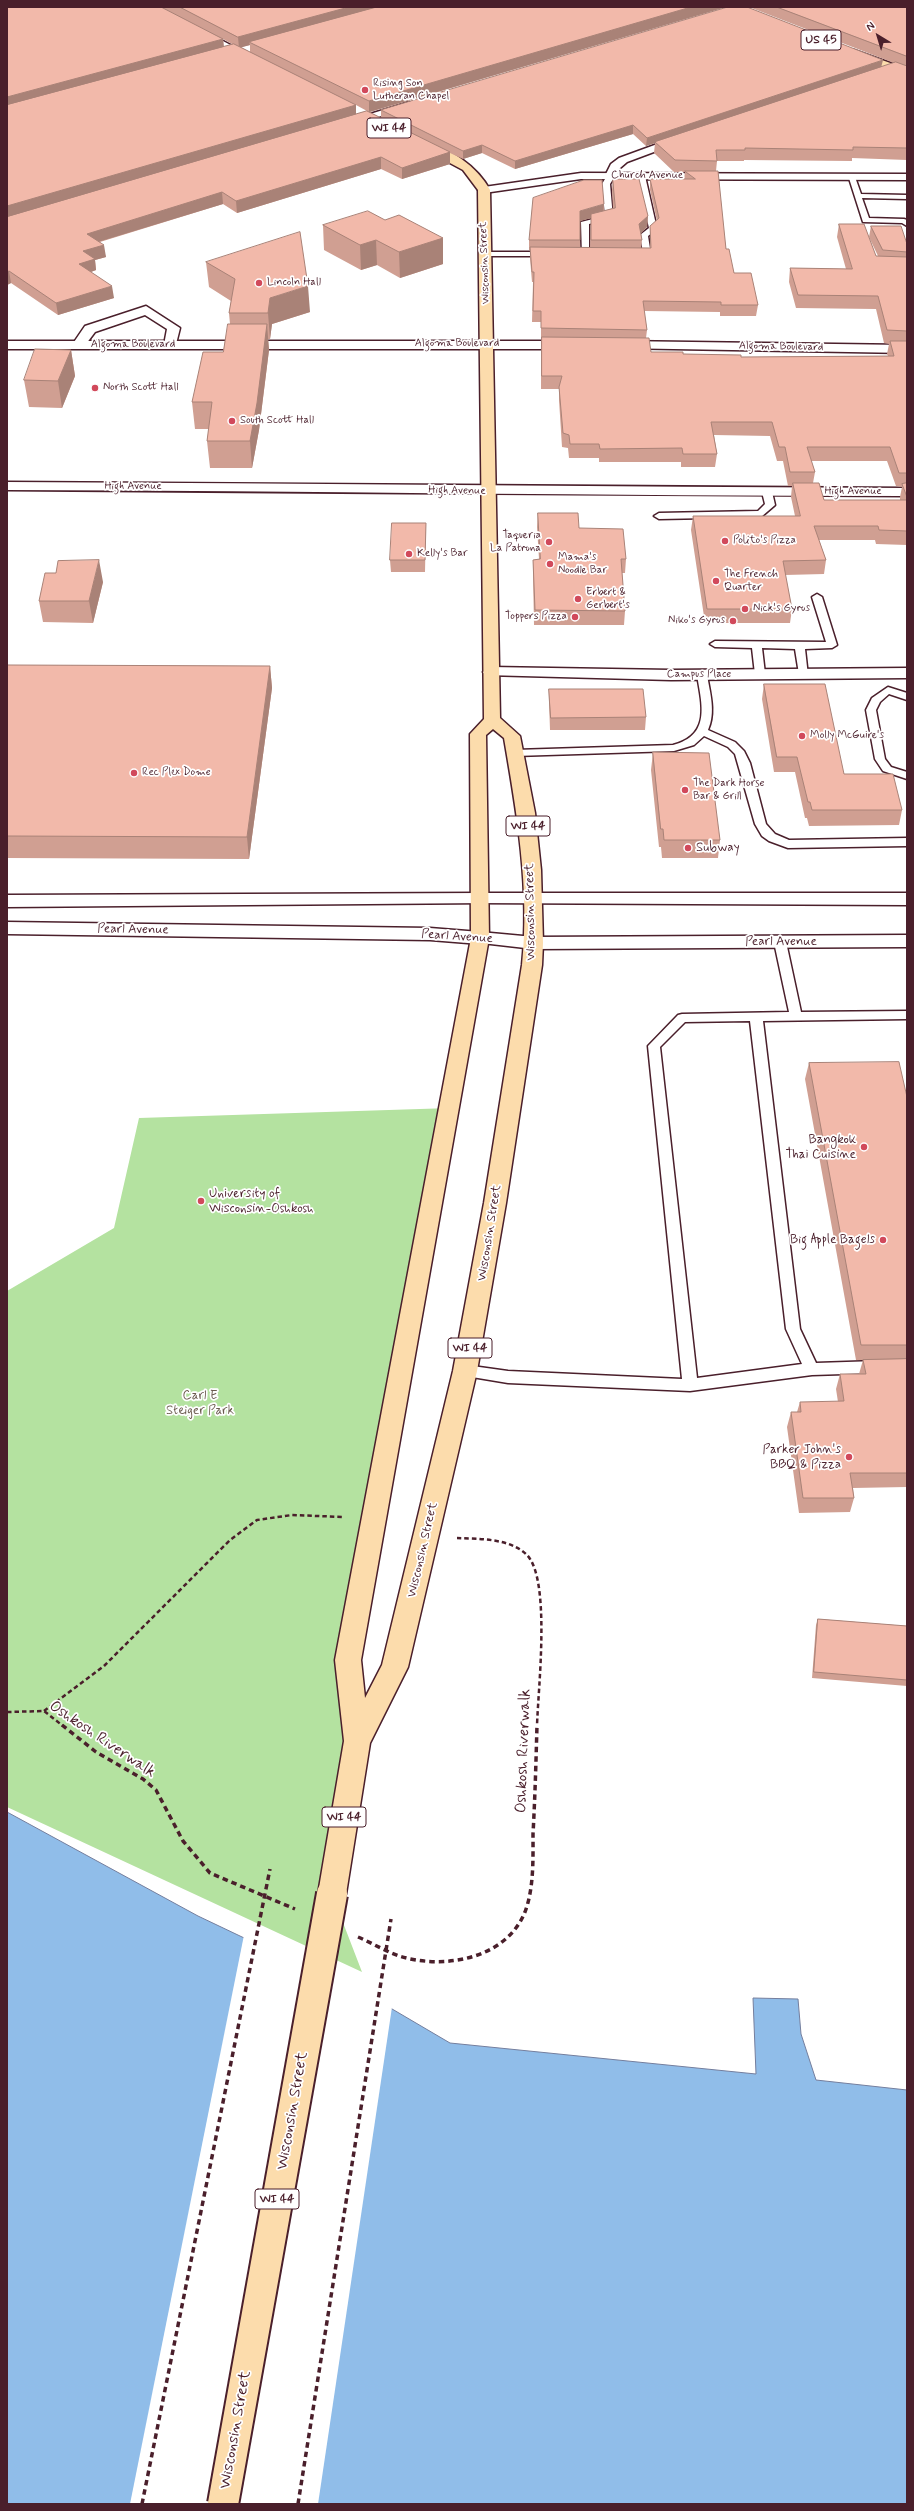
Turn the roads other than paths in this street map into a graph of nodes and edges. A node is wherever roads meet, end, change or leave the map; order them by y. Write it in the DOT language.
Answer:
graph roads {
  1 [pos="151,7"];
  2 [pos="842,48"];
  3 [pos="222,55"];
  4 [pos="894,68"];
  5 [pos="879,73"];
  6 [pos="907,73"];
  7 [pos="420,102"];
  8 [pos="353,110"];
  9 [pos="367,117"];
  10 [pos="381,124"];
  11 [pos="336,126"];
  12 [pos="692,135"];
  13 [pos="415,141"];
  14 [pos="611,176"];
  15 [pos="641,176"];
  16 [pos="851,177"];
  17 [pos="907,177"];
  18 [pos="484,190"];
  19 [pos="858,196"];
  20 [pos="907,197"];
  21 [pos="906,222"];
  22 [pos="486,254"];
  23 [pos="554,254"];
  24 [pos="585,254"];
  25 [pos="624,255"];
  26 [pos="8,331"];
  27 [pos="487,344"];
  28 [pos="78,345"];
  29 [pos="170,345"];
  30 [pos="582,345"];
  31 [pos="606,345"];
  32 [pos="12,346"];
  33 [pos="907,349"];
  34 [pos="7,486"];
  35 [pos="489,491"];
  36 [pos="767,492"];
  37 [pos="907,492"];
  38 [pos="659,516"];
  39 [pos="817,597"];
  40 [pos="715,644"];
  41 [pos="757,645"];
  42 [pos="800,646"];
  43 [pos="491,672"];
  44 [pos="882,673"];
  45 [pos="907,673"];
  46 [pos="760,674"];
  47 [pos="804,674"];
  48 [pos="702,675"];
  49 [pos="888,690"];
  50 [pos="907,697"];
  51 [pos="492,720"];
  52 [pos="702,731"];
  53 [pos="515,753"];
  54 [pos="907,776"];
  55 [pos="907,842"];
  56 [pos="480,899"];
  57 [pos="907,899"];
  58 [pos="534,900"];
  59 [pos="7,901"];
  60 [pos="7,928"];
  61 [pos="480,938"];
  62 [pos="907,941"];
  63 [pos="780,942"];
  64 [pos="534,943"];
  65 [pos="907,1015"];
  66 [pos="796,1016"];
  67 [pos="756,1017"];
  68 [pos="907,1366"];
  69 [pos="812,1369"];
  70 [pos="465,1371"];
  71 [pos="690,1385"];
  72 [pos="356,1741"];
  73 [pos="223,2504"];
  1 -- 3 [label="street"];
  2 -- 4 [label="main road, US 45"];
  4 -- 5 [label="street"];
  4 -- 6 [label="main road, US 45"];
  7 -- 9 [label="street"];
  8 -- 9 [label="main road, WI 44"];
  9 -- 10 [label="main road, WI 44"];
  9 -- 11 [label="street"];
  12 -- 14 [label="street"];
  13 -- 18 [label="main road, Wisconsin Street / WI 44"];
  14 -- 15 [label="street, Church Avenue"];
  14 -- 18 [label="street, Church Avenue"];
  14 -- 24 [label="lane"];
  15 -- 16 [label="street, Church Avenue"];
  15 -- 25 [label="lane"];
  16 -- 17 [label="street, Church Avenue"];
  16 -- 19 [label="lane"];
  18 -- 22 [label="main road, Wisconsin Street / WI 44"];
  19 -- 20 [label="lane"];
  19 -- 21 [label="lane"];
  22 -- 23 [label="lane"];
  22 -- 27 [label="main road, Wisconsin Street / WI 44"];
  26 -- 32 [label="street"];
  27 -- 29 [label="street, Algoma Boulevard"];
  27 -- 30 [label="street, Algoma Boulevard"];
  27 -- 35 [label="main road, Wisconsin Street / WI 44"];
  28 -- 29 [label="street, Algoma Boulevard"];
  28 -- 29 [label="street"];
  28 -- 32 [label="street, Algoma Boulevard"];
  31 -- 33 [label="street, Algoma Boulevard"];
  34 -- 35 [label="street, High Avenue"];
  35 -- 36 [label="street, High Avenue"];
  35 -- 43 [label="main road, Wisconsin Street / WI 44"];
  36 -- 37 [label="street, High Avenue"];
  36 -- 38 [label="lane"];
  39 -- 42 [label="lane"];
  40 -- 41 [label="lane"];
  41 -- 42 [label="lane"];
  41 -- 46 [label="lane"];
  42 -- 47 [label="lane"];
  43 -- 48 [label="street, Campus Place"];
  43 -- 51 [label="main road, Wisconsin Street / WI 44"];
  44 -- 45 [label="street, Campus Place"];
  44 -- 47 [label="street, Campus Place"];
  44 -- 49 [label="lane"];
  46 -- 47 [label="street, Campus Place"];
  46 -- 48 [label="street, Campus Place"];
  48 -- 52 [label="lane"];
  49 -- 50 [label="lane"];
  49 -- 54 [label="lane"];
  51 -- 53 [label="main road, Wisconsin Street / WI 44"];
  51 -- 56 [label="main road, Wisconsin Street / WI 44"];
  52 -- 53 [label="lane"];
  52 -- 55 [label="lane"];
  53 -- 58 [label="main road, Wisconsin Street / WI 44"];
  56 -- 58 [label="street"];
  56 -- 59 [label="street"];
  56 -- 61 [label="main road, Wisconsin Street / WI 44"];
  57 -- 58 [label="street"];
  58 -- 64 [label="main road, Wisconsin Street / WI 44"];
  60 -- 61 [label="street, Pearl Avenue"];
  61 -- 64 [label="street, Pearl Avenue"];
  61 -- 72 [label="main road, Wisconsin Street / WI 44"];
  62 -- 63 [label="street, Pearl Avenue"];
  63 -- 64 [label="street, Pearl Avenue"];
  63 -- 66 [label="lane"];
  64 -- 70 [label="main road, Wisconsin Street / WI 44"];
  65 -- 66 [label="lane"];
  66 -- 67 [label="lane"];
  67 -- 69 [label="lane"];
  67 -- 71 [label="lane"];
  68 -- 69 [label="lane"];
  69 -- 71 [label="lane"];
  70 -- 71 [label="lane"];
  70 -- 72 [label="main road, Wisconsin Street / WI 44"];
  72 -- 73 [label="main road, Wisconsin Street / WI 44, bridge"];
}
